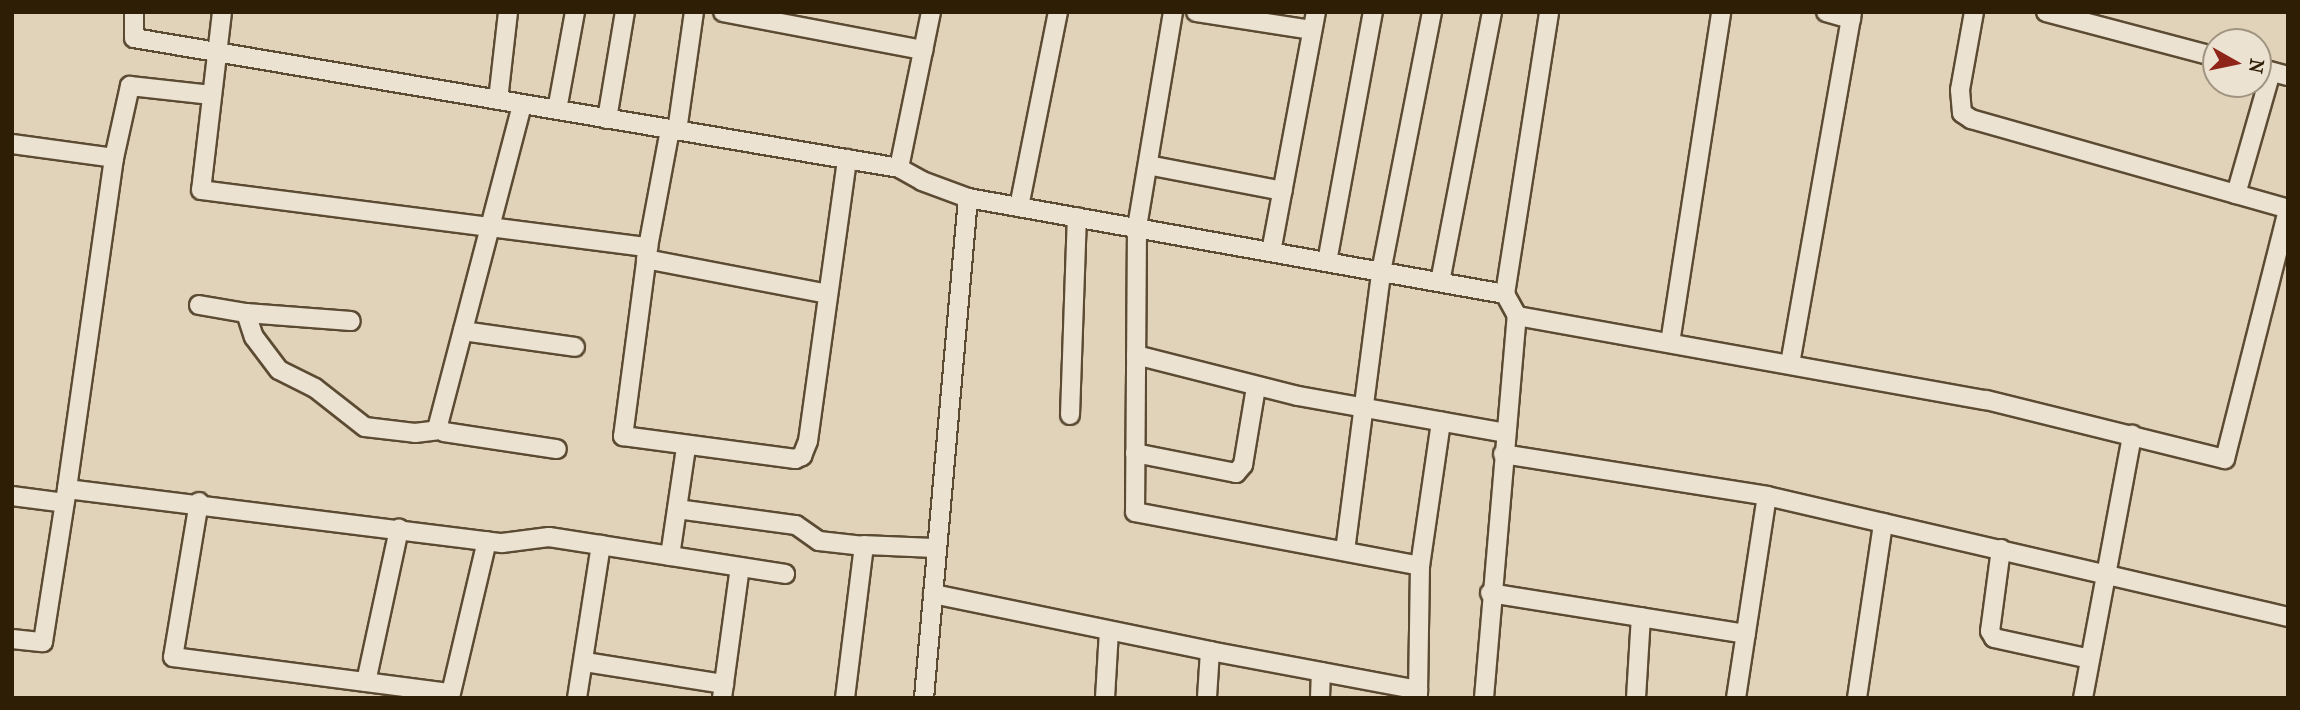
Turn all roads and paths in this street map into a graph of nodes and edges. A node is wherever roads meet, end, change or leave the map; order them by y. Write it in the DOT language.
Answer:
graph roads {
  1 [pos="134,12"];
  2 [pos="222,12"];
  3 [pos="508,12"];
  4 [pos="575,12"];
  5 [pos="625,12"];
  6 [pos="694,12"];
  7 [pos="723,12"];
  8 [pos="930,12"];
  9 [pos="1058,12"];
  10 [pos="1173,12"];
  11 [pos="1196,12"];
  12 [pos="1373,12"];
  13 [pos="1432,12"];
  14 [pos="1492,12"];
  15 [pos="1549,12"];
  16 [pos="1721,12"];
  17 [pos="1826,12"];
  18 [pos="1974,12"];
  19 [pos="2046,12"];
  20 [pos="1852,15"];
  21 [pos="2081,17"];
  22 [pos="1314,21"];
  23 [pos="923,50"];
  24 [pos="2202,53"];
  25 [pos="217,54"];
  26 [pos="212,94"];
  27 [pos="2264,98"];
  28 [pos="498,100"];
  29 [pos="522,104"];
  30 [pos="557,110"];
  31 [pos="607,118"];
  32 [pos="674,130"];
  33 [pos="12,144"];
  34 [pos="114,158"];
  35 [pos="847,159"];
  36 [pos="1148,165"];
  37 [pos="899,168"];
  38 [pos="1283,191"];
  39 [pos="2236,194"];
  40 [pos="968,198"];
  41 [pos="1019,207"];
  42 [pos="2288,210"];
  43 [pos="1077,217"];
  44 [pos="490,227"];
  45 [pos="1137,228"];
  46 [pos="1271,252"];
  47 [pos="647,253"];
  48 [pos="1327,262"];
  49 [pos="1381,272"];
  50 [pos="1440,282"];
  51 [pos="828,294"];
  52 [pos="1505,294"];
  53 [pos="199,305"];
  54 [pos="246,313"];
  55 [pos="1517,316"];
  56 [pos="351,321"];
  57 [pos="463,331"];
  58 [pos="1670,343"];
  59 [pos="575,347"];
  60 [pos="1136,355"];
  61 [pos="1790,364"];
  62 [pos="1256,387"];
  63 [pos="1364,408"];
  64 [pos="1070,415"];
  65 [pos="1441,422"];
  66 [pos="440,430"];
  67 [pos="1506,433"];
  68 [pos="2132,435"];
  69 [pos="686,448"];
  70 [pos="557,450"];
  71 [pos="1135,453"];
  72 [pos="1503,454"];
  73 [pos="12,496"];
  74 [pos="66,496"];
  75 [pos="1767,496"];
  76 [pos="198,502"];
  77 [pos="677,509"];
  78 [pos="1883,523"];
  79 [pos="399,529"];
  80 [pos="487,541"];
  81 [pos="601,545"];
  82 [pos="863,547"];
  83 [pos="937,548"];
  84 [pos="2001,549"];
  85 [pos="1345,551"];
  86 [pos="670,556"];
  87 [pos="1420,566"];
  88 [pos="740,567"];
  89 [pos="2105,573"];
  90 [pos="785,574"];
  91 [pos="1490,593"];
  92 [pos="933,594"];
  93 [pos="1641,617"];
  94 [pos="2288,617"];
  95 [pos="1109,631"];
  96 [pos="1746,634"];
  97 [pos="12,639"];
  98 [pos="1210,651"];
  99 [pos="2090,659"];
  100 [pos="585,662"];
  101 [pos="1321,672"];
  102 [pos="366,682"];
  103 [pos="723,691"];
  104 [pos="1418,694"];
  105 [pos="451,695"];
  106 [pos="577,698"];
  107 [pos="845,698"];
  108 [pos="923,698"];
  109 [pos="1105,698"];
  110 [pos="1207,698"];
  111 [pos="1320,698"];
  112 [pos="1484,698"];
  113 [pos="1636,698"];
  114 [pos="1736,698"];
  115 [pos="1857,698"];
  116 [pos="2083,698"];
  1 -- 25 [label="street"];
  2 -- 25 [label="street"];
  3 -- 28 [label="street"];
  4 -- 30 [label="street"];
  5 -- 31 [label="street"];
  6 -- 32 [label="street"];
  7 -- 23 [label="street"];
  8 -- 23 [label="street"];
  9 -- 41 [label="street"];
  10 -- 36 [label="street"];
  11 -- 22 [label="street"];
  12 -- 48 [label="street"];
  13 -- 49 [label="street"];
  14 -- 50 [label="street"];
  15 -- 52 [label="street"];
  16 -- 58 [label="street"];
  17 -- 20 [label="street"];
  18 -- 39 [label="street"];
  19 -- 21 [label="street"];
  20 -- 61 [label="street"];
  21 -- 24 [label="street"];
  22 -- 38 [label="street"];
  23 -- 37 [label="street"];
  25 -- 26 [label="street"];
  25 -- 28 [label="street"];
  26 -- 34 [label="street"];
  26 -- 44 [label="street"];
  27 -- 39 [label="street"];
  28 -- 29 [label="street"];
  29 -- 30 [label="street"];
  29 -- 44 [label="street"];
  30 -- 31 [label="street"];
  31 -- 32 [label="street"];
  32 -- 35 [label="street"];
  32 -- 47 [label="street"];
  33 -- 34 [label="street"];
  34 -- 74 [label="street"];
  35 -- 37 [label="street"];
  35 -- 51 [label="street"];
  36 -- 38 [label="street"];
  36 -- 45 [label="street"];
  37 -- 40 [label="street"];
  38 -- 46 [label="street"];
  39 -- 42 [label="street"];
  40 -- 41 [label="street"];
  40 -- 83 [label="street"];
  41 -- 43 [label="street"];
  42 -- 68 [label="street"];
  43 -- 45 [label="street"];
  43 -- 64 [label="street"];
  44 -- 47 [label="street"];
  44 -- 57 [label="street"];
  45 -- 46 [label="street"];
  45 -- 60 [label="street"];
  46 -- 48 [label="street"];
  47 -- 51 [label="street"];
  47 -- 69 [label="street"];
  48 -- 49 [label="street"];
  49 -- 50 [label="street"];
  49 -- 63 [label="street"];
  50 -- 52 [label="street"];
  51 -- 69 [label="street"];
  52 -- 55 [label="street"];
  53 -- 54 [label="street"];
  54 -- 56 [label="street"];
  54 -- 66 [label="street"];
  55 -- 58 [label="street"];
  55 -- 67 [label="street"];
  57 -- 59 [label="street"];
  57 -- 66 [label="street"];
  58 -- 61 [label="street"];
  60 -- 62 [label="street"];
  60 -- 71 [label="street"];
  61 -- 68 [label="street"];
  62 -- 63 [label="street"];
  62 -- 71 [label="street"];
  63 -- 65 [label="street"];
  63 -- 85 [label="street"];
  65 -- 67 [label="street"];
  65 -- 87 [label="street"];
  66 -- 70 [label="street"];
  67 -- 72 [label="street"];
  68 -- 89 [label="street"];
  69 -- 77 [label="street"];
  71 -- 85 [label="street"];
  72 -- 75 [label="street"];
  72 -- 91 [label="street"];
  73 -- 74 [label="street"];
  74 -- 76 [label="street"];
  74 -- 97 [label="street"];
  75 -- 78 [label="street"];
  75 -- 96 [label="street"];
  76 -- 79 [label="street"];
  76 -- 102 [label="street"];
  77 -- 82 [label="street"];
  77 -- 86 [label="street"];
  78 -- 84 [label="street"];
  78 -- 115 [label="street"];
  79 -- 80 [label="street"];
  79 -- 102 [label="street"];
  80 -- 81 [label="street"];
  80 -- 105 [label="street"];
  81 -- 86 [label="street"];
  81 -- 100 [label="street"];
  82 -- 83 [label="street"];
  82 -- 107 [label="street"];
  83 -- 92 [label="street"];
  84 -- 89 [label="street"];
  84 -- 99 [label="street"];
  85 -- 87 [label="street"];
  86 -- 88 [label="street"];
  87 -- 104 [label="street"];
  88 -- 90 [label="street"];
  88 -- 103 [label="street"];
  89 -- 94 [label="street"];
  89 -- 99 [label="street"];
  91 -- 93 [label="street"];
  91 -- 112 [label="street"];
  92 -- 95 [label="street"];
  92 -- 108 [label="street"];
  93 -- 96 [label="street"];
  93 -- 113 [label="street"];
  95 -- 98 [label="street"];
  95 -- 109 [label="street"];
  96 -- 114 [label="street"];
  98 -- 101 [label="street"];
  98 -- 110 [label="street"];
  99 -- 116 [label="street"];
  100 -- 103 [label="street"];
  100 -- 106 [label="street"];
  101 -- 104 [label="street"];
  101 -- 111 [label="street"];
  102 -- 105 [label="street"];
}
